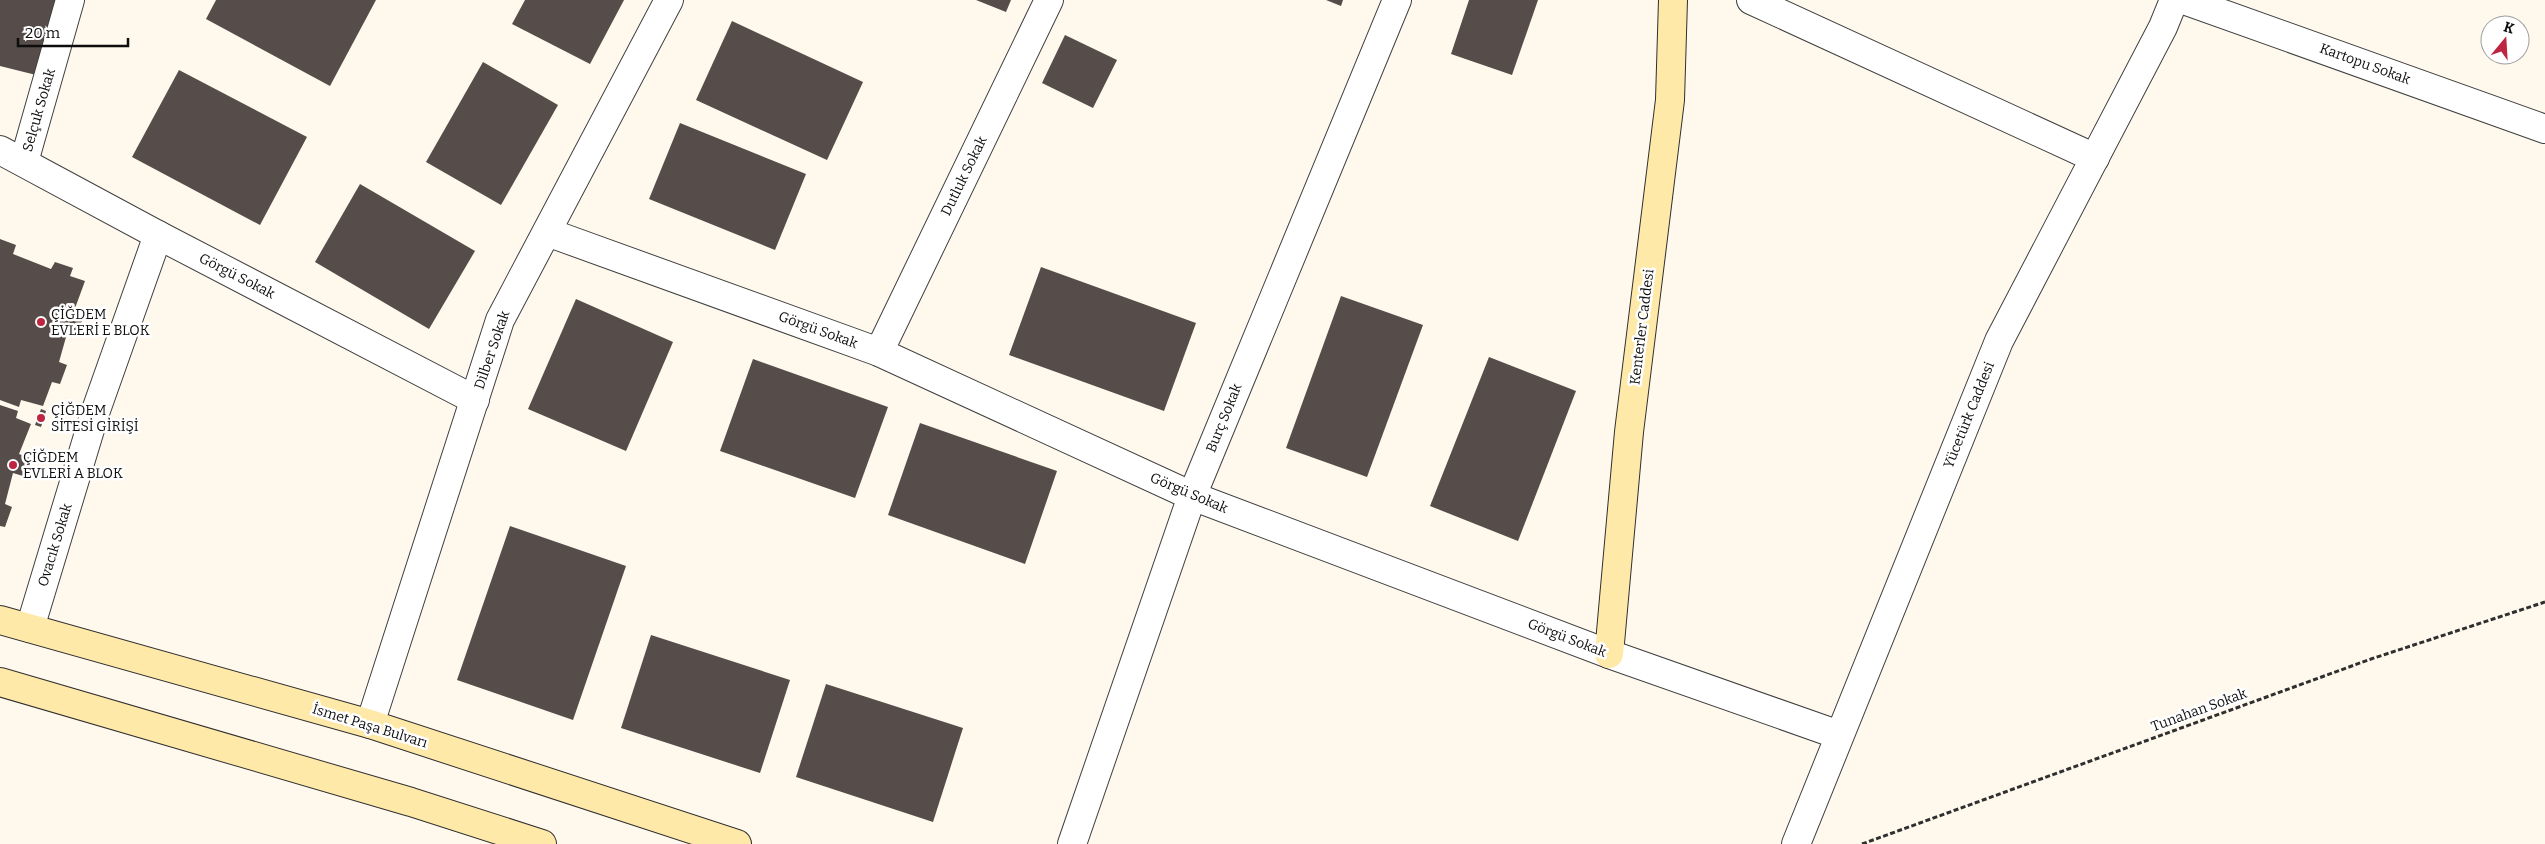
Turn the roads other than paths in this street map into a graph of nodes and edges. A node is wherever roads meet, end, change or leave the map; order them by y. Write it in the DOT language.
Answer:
graph roads {
  1 [pos="70,0"];
  2 [pos="670,0"];
  3 [pos="1049,0"];
  4 [pos="1397,0"];
  5 [pos="1673,0"];
  6 [pos="1751,0"];
  7 [pos="2174,0"];
  8 [pos="2184,0"];
  9 [pos="2545,129"];
  10 [pos="0,150"];
  11 [pos="2095,158"];
  12 [pos="24,162"];
  13 [pos="547,232"];
  14 [pos="158,235"];
  15 [pos="879,352"];
  16 [pos="475,400"];
  17 [pos="1192,496"];
  18 [pos="0,620"];
  19 [pos="30,628"];
  20 [pos="1609,654"];
  21 [pos="0,682"];
  22 [pos="370,724"];
  23 [pos="1839,735"];
  24 [pos="542,844"];
  25 [pos="737,844"];
  26 [pos="1072,844"];
  27 [pos="1796,844"];
  1 -- 12 [label="street, Selçuk Sokak"];
  2 -- 13 [label="street, Dilber Sokak"];
  3 -- 15 [label="street, Dutluk Sokak"];
  4 -- 17 [label="street, Burç Sokak"];
  5 -- 20 [label="street, Kenterler Caddesi"];
  6 -- 11 [label="street"];
  7 -- 11 [label="street, Yücetürk Caddesi"];
  8 -- 9 [label="street, Kartopu Sokak"];
  10 -- 12 [label="street, Görgü Sokak"];
  11 -- 23 [label="street, Yücetürk Caddesi"];
  12 -- 14 [label="street, Görgü Sokak"];
  13 -- 15 [label="street, Görgü Sokak"];
  13 -- 16 [label="street, Dilber Sokak"];
  14 -- 16 [label="street, Görgü Sokak"];
  14 -- 19 [label="street, Ovacık Sokak"];
  15 -- 17 [label="street, Görgü Sokak"];
  16 -- 22 [label="street, Dilber Sokak"];
  17 -- 20 [label="street, Görgü Sokak"];
  17 -- 26 [label="street, Burç Sokak"];
  18 -- 19 [label="street, İsmet Paşa Bulvarı"];
  19 -- 22 [label="street, İsmet Paşa Bulvarı"];
  20 -- 23 [label="street, Görgü Sokak"];
  21 -- 24 [label="street"];
  22 -- 25 [label="street, İsmet Paşa Bulvarı"];
  23 -- 27 [label="street, Yücetürk Caddesi"];
}
